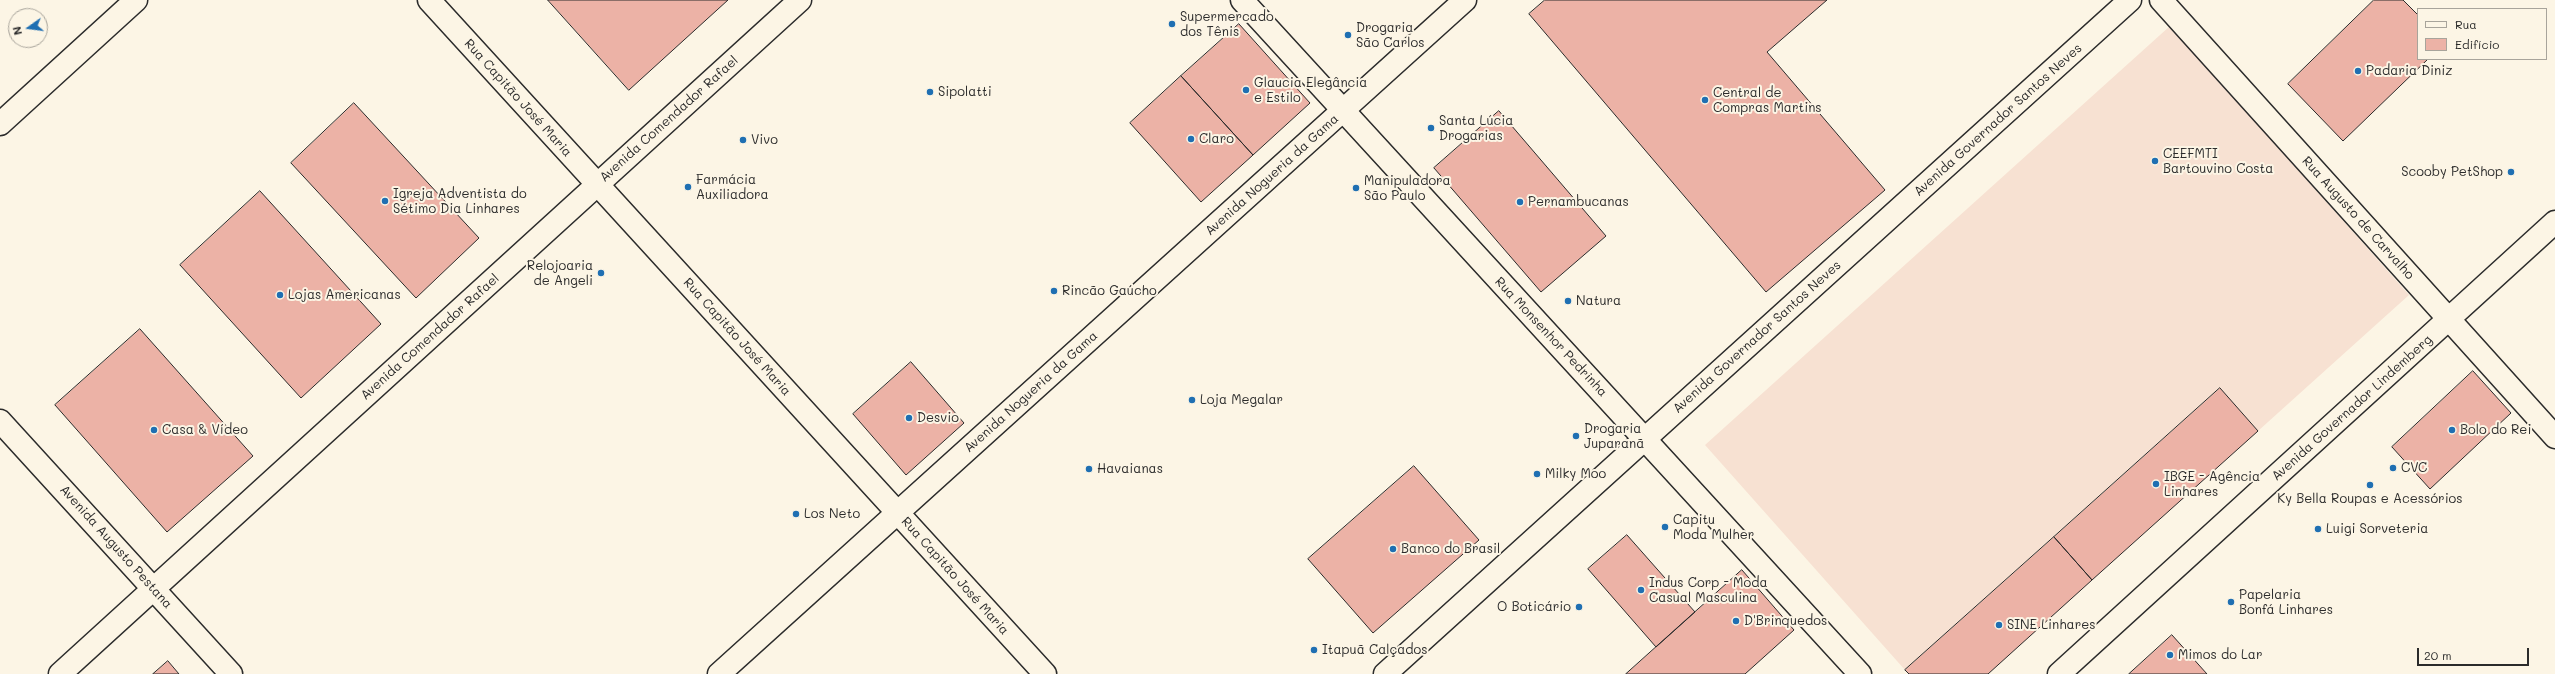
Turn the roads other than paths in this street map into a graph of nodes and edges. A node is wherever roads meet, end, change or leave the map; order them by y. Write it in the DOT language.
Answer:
graph roads {
  1 [pos="136,0"];
  2 [pos="429,0"];
  3 [pos="800,0"];
  4 [pos="1242,0"];
  5 [pos="1465,0"];
  6 [pos="2130,0"];
  7 [pos="2161,0"];
  8 [pos="1344,111"];
  9 [pos="0,124"];
  10 [pos="597,184"];
  11 [pos="2555,222"];
  12 [pos="2449,319"];
  13 [pos="0,421"];
  14 [pos="2555,437"];
  15 [pos="1645,439"];
  16 [pos="897,513"];
  17 [pos="154,589"];
  18 [pos="60,674"];
  19 [pos="231,674"];
  20 [pos="719,674"];
  21 [pos="1045,674"];
  22 [pos="1385,674"];
  23 [pos="1860,674"];
  24 [pos="2059,674"];
  1 -- 9 [label="street"];
  2 -- 10 [label="street, Rua Capitão José Maria"];
  3 -- 10 [label="street, Avenida Comendador Rafael"];
  4 -- 8 [label="street, Rua Monsenhor Pedrinha"];
  5 -- 8 [label="street, Avenida Nogueria da Gama"];
  6 -- 15 [label="street, Avenida Governador Santos Neves"];
  7 -- 12 [label="street, Rua Augusto de Carvalho"];
  8 -- 15 [label="street, Rua Monsenhor Pedrinha"];
  8 -- 16 [label="street, Avenida Nogueria da Gama"];
  10 -- 16 [label="street, Rua Capitão José Maria"];
  10 -- 17 [label="street, Avenida Comendador Rafael"];
  11 -- 12 [label="street, Avenida Governador Lindemberg"];
  12 -- 14 [label="street, Rua Augusto de Carvalho"];
  12 -- 24 [label="street, Avenida Governador Lindemberg"];
  13 -- 17 [label="street, Avenida Augusto Pestana"];
  15 -- 22 [label="street, Avenida Governador Santos Neves"];
  15 -- 23 [label="street, Rua Monsenhor Pedrinha"];
  16 -- 20 [label="street, Avenida Nogueria da Gama"];
  16 -- 21 [label="street, Rua Capitão José Maria"];
  17 -- 18 [label="street, Avenida Comendador Rafael"];
  17 -- 19 [label="street, Avenida Augusto Pestana"];
}
